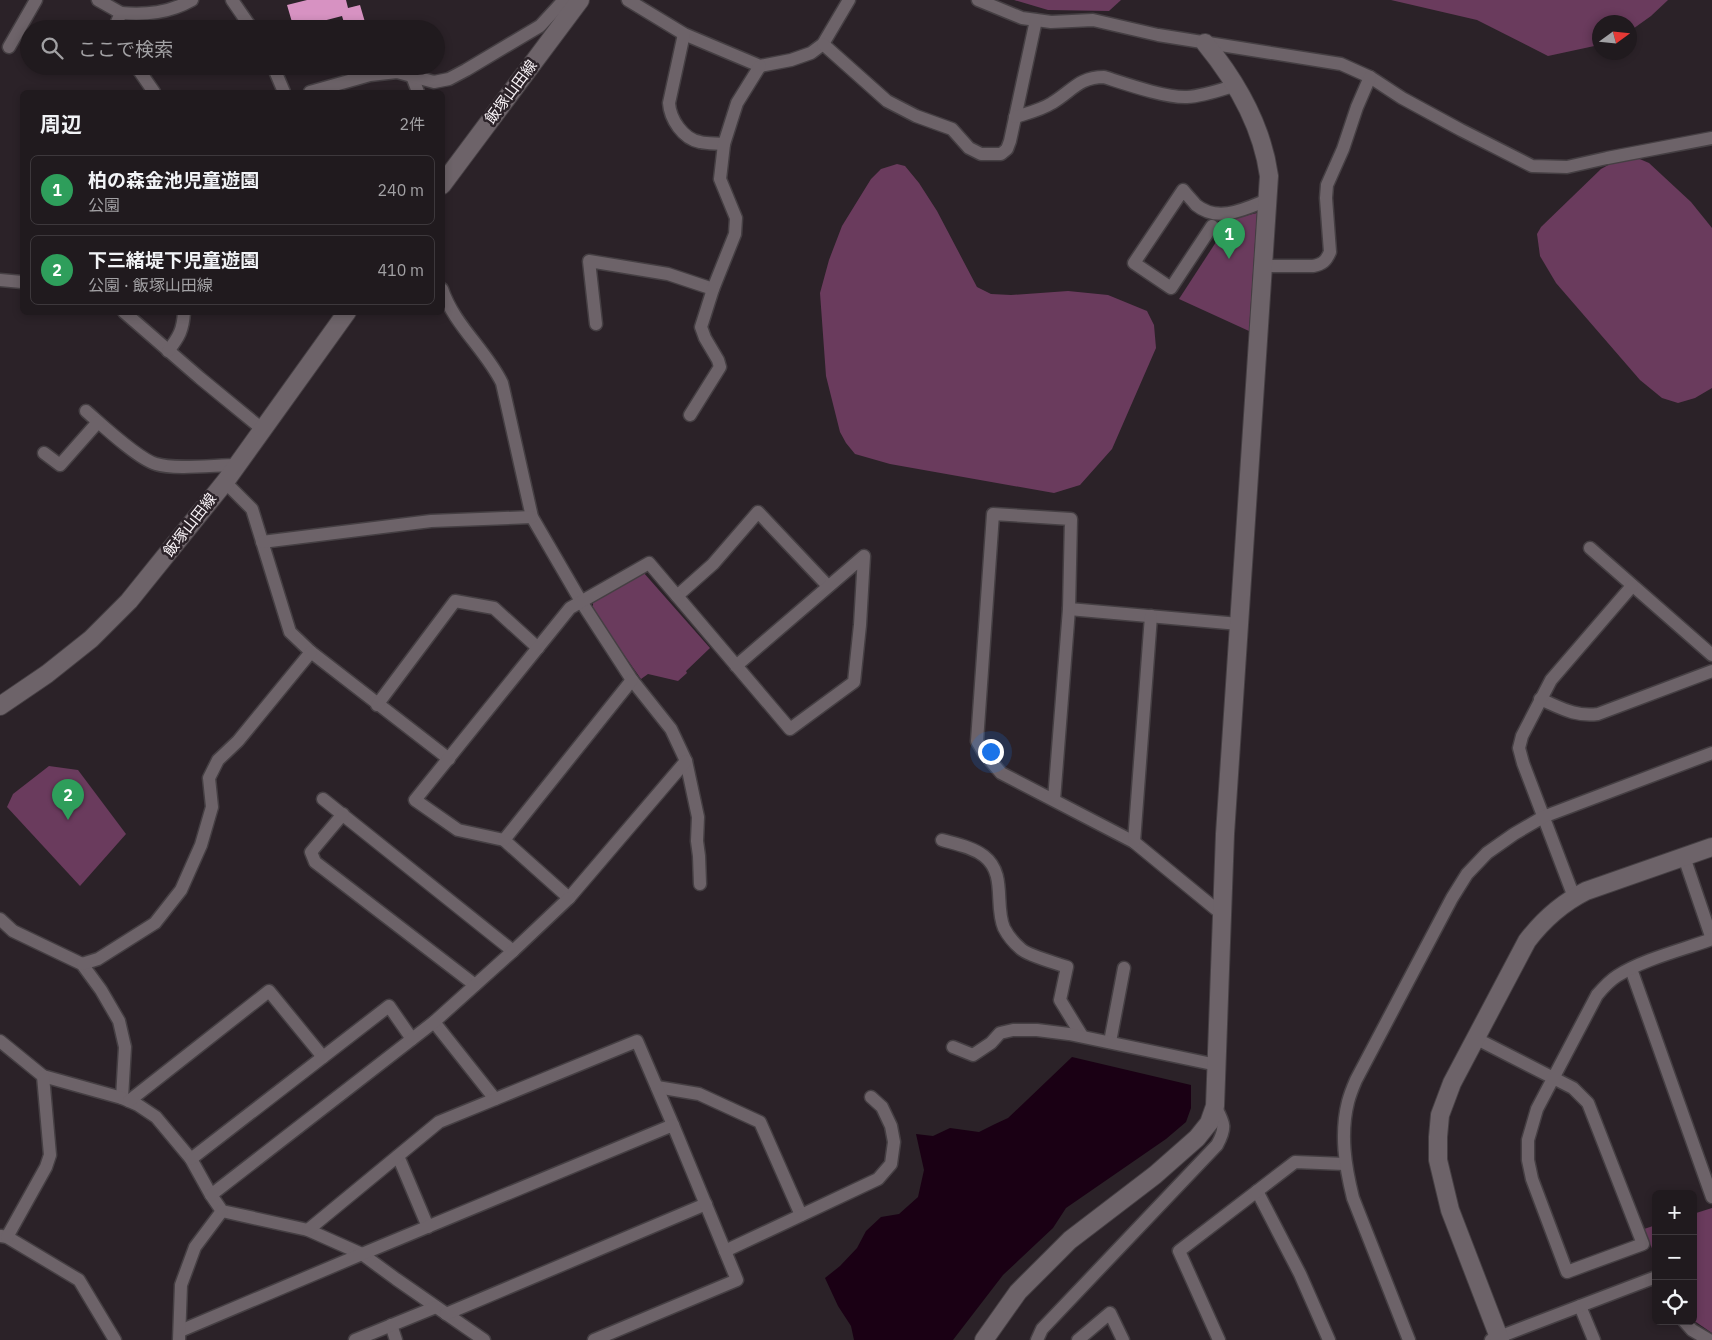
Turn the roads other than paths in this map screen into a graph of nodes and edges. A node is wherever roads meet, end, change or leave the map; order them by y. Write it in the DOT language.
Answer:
graph roads {
  1 [pos="36,0"];
  2 [pos="98,0"];
  3 [pos="192,0"];
  4 [pos="232,0"];
  5 [pos="564,0"];
  6 [pos="580,0"];
  7 [pos="628,0"];
  8 [pos="849,0"];
  9 [pos="978,0"];
  10 [pos="121,13"];
  11 [pos="25,20"];
  12 [pos="118,20"];
  13 [pos="246,20"];
  14 [pos="1036,20"];
  15 [pos="20,28"];
  16 [pos="684,34"];
  17 [pos="1205,43"];
  18 [pos="823,44"];
  19 [pos="9,47"];
  20 [pos="760,66"];
  21 [pos="142,75"];
  22 [pos="277,75"];
  23 [pos="370,75"];
  24 [pos="408,75"];
  25 [pos="412,76"];
  26 [pos="1370,77"];
  27 [pos="1236,85"];
  28 [pos="153,90"];
  29 [pos="283,90"];
  30 [pos="317,90"];
  31 [pos="417,90"];
  32 [pos="1015,117"];
  33 [pos="1712,138"];
  34 [pos="724,144"];
  35 [pos="445,175"];
  36 [pos="1267,200"];
  37 [pos="1212,226"];
  38 [pos="1263,266"];
  39 [pos="0,280"];
  40 [pos="20,282"];
  41 [pos="713,289"];
  42 [pos="445,297"];
  43 [pos="127,315"];
  44 [pos="184,315"];
  45 [pos="345,315"];
  46 [pos="596,324"];
  47 [pos="168,351"];
  48 [pos="86,411"];
  49 [pos="690,416"];
  50 [pos="98,422"];
  51 [pos="262,429"];
  52 [pos="44,453"];
  53 [pos="237,465"];
  54 [pos="224,482"];
  55 [pos="532,517"];
  56 [pos="262,542"];
  57 [pos="1590,548"];
  58 [pos="828,586"];
  59 [pos="1632,586"];
  60 [pos="677,596"];
  61 [pos="582,603"];
  62 [pos="1069,609"];
  63 [pos="1151,616"];
  64 [pos="1239,624"];
  65 [pos="538,648"];
  66 [pos="311,652"];
  67 [pos="1712,655"];
  68 [pos="736,666"];
  69 [pos="1712,671"];
  70 [pos="632,680"];
  71 [pos="1540,699"];
  72 [pos="377,705"];
  73 [pos="0,706"];
  74 [pos="1712,753"];
  75 [pos="449,759"];
  76 [pos="686,761"];
  77 [pos="323,799"];
  78 [pos="1054,800"];
  79 [pos="343,814"];
  80 [pos="1543,817"];
  81 [pos="504,840"];
  82 [pos="942,840"];
  83 [pos="1134,842"];
  84 [pos="1712,846"];
  85 [pos="1684,857"];
  86 [pos="700,884"];
  87 [pos="1574,897"];
  88 [pos="569,898"];
  89 [pos="1222,915"];
  90 [pos="0,919"];
  91 [pos="1712,939"];
  92 [pos="513,951"];
  93 [pos="82,964"];
  94 [pos="1124,968"];
  95 [pos="1631,969"];
  96 [pos="475,985"];
  97 [pos="434,1022"];
  98 [pos="1082,1036"];
  99 [pos="1475,1038"];
  100 [pos="412,1039"];
  101 [pos="0,1041"];
  102 [pos="1110,1042"];
  103 [pos="952,1047"];
  104 [pos="323,1057"];
  105 [pos="1217,1065"];
  106 [pos="43,1076"];
  107 [pos="1552,1078"];
  108 [pos="657,1087"];
  109 [pos="871,1097"];
  110 [pos="494,1099"];
  111 [pos="126,1100"];
  112 [pos="1215,1106"];
  113 [pos="673,1125"];
  114 [pos="398,1156"];
  115 [pos="191,1159"];
  116 [pos="1345,1164"];
  117 [pos="1257,1191"];
  118 [pos="211,1195"];
  119 [pos="1712,1197"];
  120 [pos="706,1204"];
  121 [pos="222,1211"];
  122 [pos="801,1215"];
  123 [pos="428,1227"];
  124 [pos="308,1230"];
  125 [pos="4,1236"];
  126 [pos="725,1251"];
  127 [pos="362,1254"];
  128 [pos="1652,1279"];
  129 [pos="1580,1306"];
  130 [pos="441,1311"];
  131 [pos="1688,1325"];
  132 [pos="391,1326"];
  133 [pos="179,1336"];
  134 [pos="1497,1339"];
  135 [pos="114,1340"];
  136 [pos="355,1340"];
  137 [pos="396,1340"];
  138 [pos="484,1340"];
  139 [pos="594,1340"];
  140 [pos="984,1340"];
  141 [pos="1036,1340"];
  142 [pos="1078,1340"];
  143 [pos="1123,1340"];
  144 [pos="1219,1340"];
  145 [pos="1329,1340"];
  146 [pos="1409,1340"];
  147 [pos="1594,1340"];
  148 [pos="1709,1340"];
  1 -- 11 [label="street"];
  2 -- 10 [label="street"];
  3 -- 10 [label="street"];
  4 -- 13 [label="street"];
  5 -- 25 [label="street"];
  6 -- 35 [label="street, 飯塚山田線"];
  7 -- 16 [label="street"];
  8 -- 18 [label="street"];
  9 -- 14 [label="street"];
  10 -- 12 [label="street"];
  14 -- 17 [label="street"];
  14 -- 32 [label="street"];
  15 -- 19 [label="street"];
  16 -- 20 [label="street"];
  16 -- 34 [label="street"];
  17 -- 26 [label="street"];
  17 -- 27 [label="street"];
  18 -- 20 [label="street"];
  18 -- 32 [label="street"];
  20 -- 34 [label="street"];
  21 -- 28 [label="street"];
  22 -- 29 [label="street"];
  23 -- 30 [label="street"];
  24 -- 25 [label="street"];
  25 -- 31 [label="street"];
  26 -- 33 [label="street"];
  26 -- 38 [label="street"];
  27 -- 32 [label="street"];
  27 -- 36 [label="street"];
  34 -- 41 [label="street"];
  36 -- 37 [label="street"];
  36 -- 38 [label="street"];
  38 -- 64 [label="street"];
  39 -- 40 [label="street"];
  41 -- 46 [label="street"];
  41 -- 49 [label="street"];
  42 -- 55 [label="street"];
  43 -- 47 [label="street"];
  44 -- 47 [label="street"];
  45 -- 51 [label="street, 飯塚山田線"];
  47 -- 51 [label="street"];
  48 -- 50 [label="street"];
  50 -- 52 [label="street"];
  50 -- 53 [label="street"];
  51 -- 53 [label="street, 飯塚山田線"];
  53 -- 54 [label="street, 飯塚山田線"];
  54 -- 56 [label="street"];
  54 -- 73 [label="street, 飯塚山田線"];
  55 -- 56 [label="street"];
  55 -- 61 [label="street"];
  56 -- 66 [label="street"];
  57 -- 59 [label="street"];
  58 -- 60 [label="street"];
  58 -- 68 [label="street"];
  58 -- 68 [label="street"];
  59 -- 67 [label="street"];
  59 -- 71 [label="street"];
  60 -- 61 [label="street"];
  60 -- 68 [label="street"];
  61 -- 65 [label="street"];
  61 -- 70 [label="street"];
  62 -- 63 [label="street"];
  62 -- 78 [label="street"];
  62 -- 78 [label="street"];
  63 -- 64 [label="street"];
  63 -- 83 [label="street"];
  64 -- 89 [label="street"];
  65 -- 72 [label="street"];
  65 -- 75 [label="street"];
  66 -- 72 [label="street"];
  66 -- 93 [label="street"];
  69 -- 71 [label="street"];
  70 -- 76 [label="street"];
  70 -- 81 [label="street"];
  71 -- 80 [label="street"];
  72 -- 75 [label="street"];
  74 -- 80 [label="street"];
  75 -- 81 [label="street"];
  76 -- 86 [label="street"];
  76 -- 88 [label="street"];
  77 -- 79 [label="street"];
  78 -- 83 [label="street"];
  79 -- 92 [label="street"];
  79 -- 96 [label="street"];
  80 -- 87 [label="street"];
  80 -- 116 [label="street"];
  81 -- 88 [label="street"];
  82 -- 98 [label="street"];
  83 -- 89 [label="street"];
  84 -- 85 [label="street"];
  85 -- 87 [label="street"];
  85 -- 91 [label="street"];
  87 -- 99 [label="street"];
  88 -- 92 [label="street"];
  89 -- 105 [label="street"];
  90 -- 93 [label="street"];
  91 -- 95 [label="street"];
  92 -- 96 [label="street"];
  93 -- 111 [label="street"];
  94 -- 102 [label="street"];
  95 -- 107 [label="street"];
  95 -- 119 [label="street"];
  96 -- 97 [label="street"];
  97 -- 100 [label="street"];
  97 -- 110 [label="street"];
  98 -- 102 [label="street"];
  98 -- 103 [label="street"];
  99 -- 107 [label="street"];
  99 -- 134 [label="street"];
  100 -- 104 [label="street"];
  100 -- 118 [label="street"];
  101 -- 106 [label="street"];
  102 -- 105 [label="street"];
  104 -- 111 [label="street"];
  104 -- 115 [label="street"];
  105 -- 112 [label="street"];
  106 -- 111 [label="street"];
  106 -- 125 [label="street"];
  107 -- 107 [label="street"];
  108 -- 110 [label="street"];
  108 -- 113 [label="street"];
  108 -- 122 [label="street"];
  109 -- 122 [label="street"];
  110 -- 114 [label="street"];
  111 -- 115 [label="street"];
  112 -- 140 [label="street"];
  112 -- 141 [label="street"];
  113 -- 120 [label="street"];
  113 -- 123 [label="street"];
  114 -- 123 [label="street"];
  114 -- 124 [label="street"];
  115 -- 118 [label="street"];
  116 -- 117 [label="street"];
  116 -- 146 [label="street"];
  117 -- 144 [label="street"];
  117 -- 145 [label="street"];
  118 -- 121 [label="street"];
  120 -- 126 [label="street"];
  120 -- 130 [label="street"];
  121 -- 124 [label="street"];
  121 -- 133 [label="street"];
  122 -- 126 [label="street"];
  123 -- 127 [label="street"];
  124 -- 127 [label="street"];
  125 -- 135 [label="street"];
  126 -- 139 [label="street"];
  127 -- 130 [label="street"];
  127 -- 133 [label="street"];
  128 -- 129 [label="street"];
  129 -- 134 [label="street"];
  129 -- 147 [label="street"];
  130 -- 132 [label="street"];
  130 -- 138 [label="street"];
  131 -- 148 [label="street"];
  132 -- 136 [label="street"];
  132 -- 137 [label="street"];
  142 -- 143 [label="street"];
}
